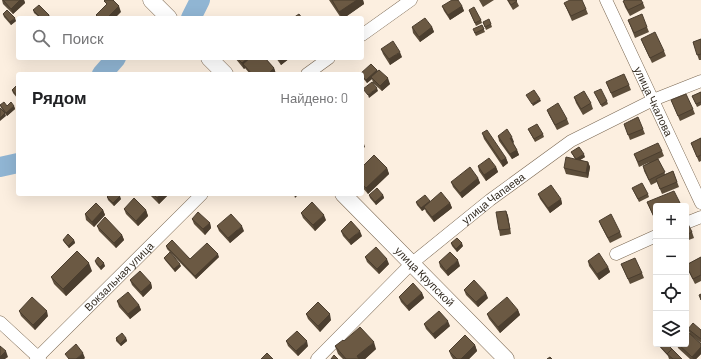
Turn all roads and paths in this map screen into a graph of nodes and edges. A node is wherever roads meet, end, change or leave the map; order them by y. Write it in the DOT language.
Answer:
graph roads {
  1 [pos="411,0"];
  2 [pos="606,0"];
  3 [pos="364,34"];
  4 [pos="211,60"];
  5 [pos="326,60"];
  6 [pos="223,72"];
  7 [pos="310,72"];
  8 [pos="701,81"];
  9 [pos="652,100"];
  10 [pos="200,196"];
  11 [pos="345,196"];
  12 [pos="701,203"];
  13 [pos="701,217"];
  14 [pos="689,222"];
  15 [pos="653,237"];
  16 [pos="616,254"];
  17 [pos="411,264"];
  18 [pos="0,322"];
  19 [pos="38,358"];
  20 [pos="317,359"];
  21 [pos="506,359"];
  1 -- 3 [label="street"];
  2 -- 9 [label="street, улица Чкалова"];
  4 -- 6 [label="main road"];
  5 -- 7 [label="street"];
  8 -- 9 [label="street, улица Чапаева"];
  9 -- 12 [label="street, улица Чкалова"];
  9 -- 17 [label="street, улица Чапаева"];
  10 -- 19 [label="street, Вокзальная улица"];
  11 -- 17 [label="main road, улица Крупской"];
  13 -- 14 [label="street"];
  15 -- 16 [label="street"];
  17 -- 20 [label="street, улица Чапаева"];
  17 -- 21 [label="main road, улица Крупской"];
  18 -- 19 [label="street"];
}
